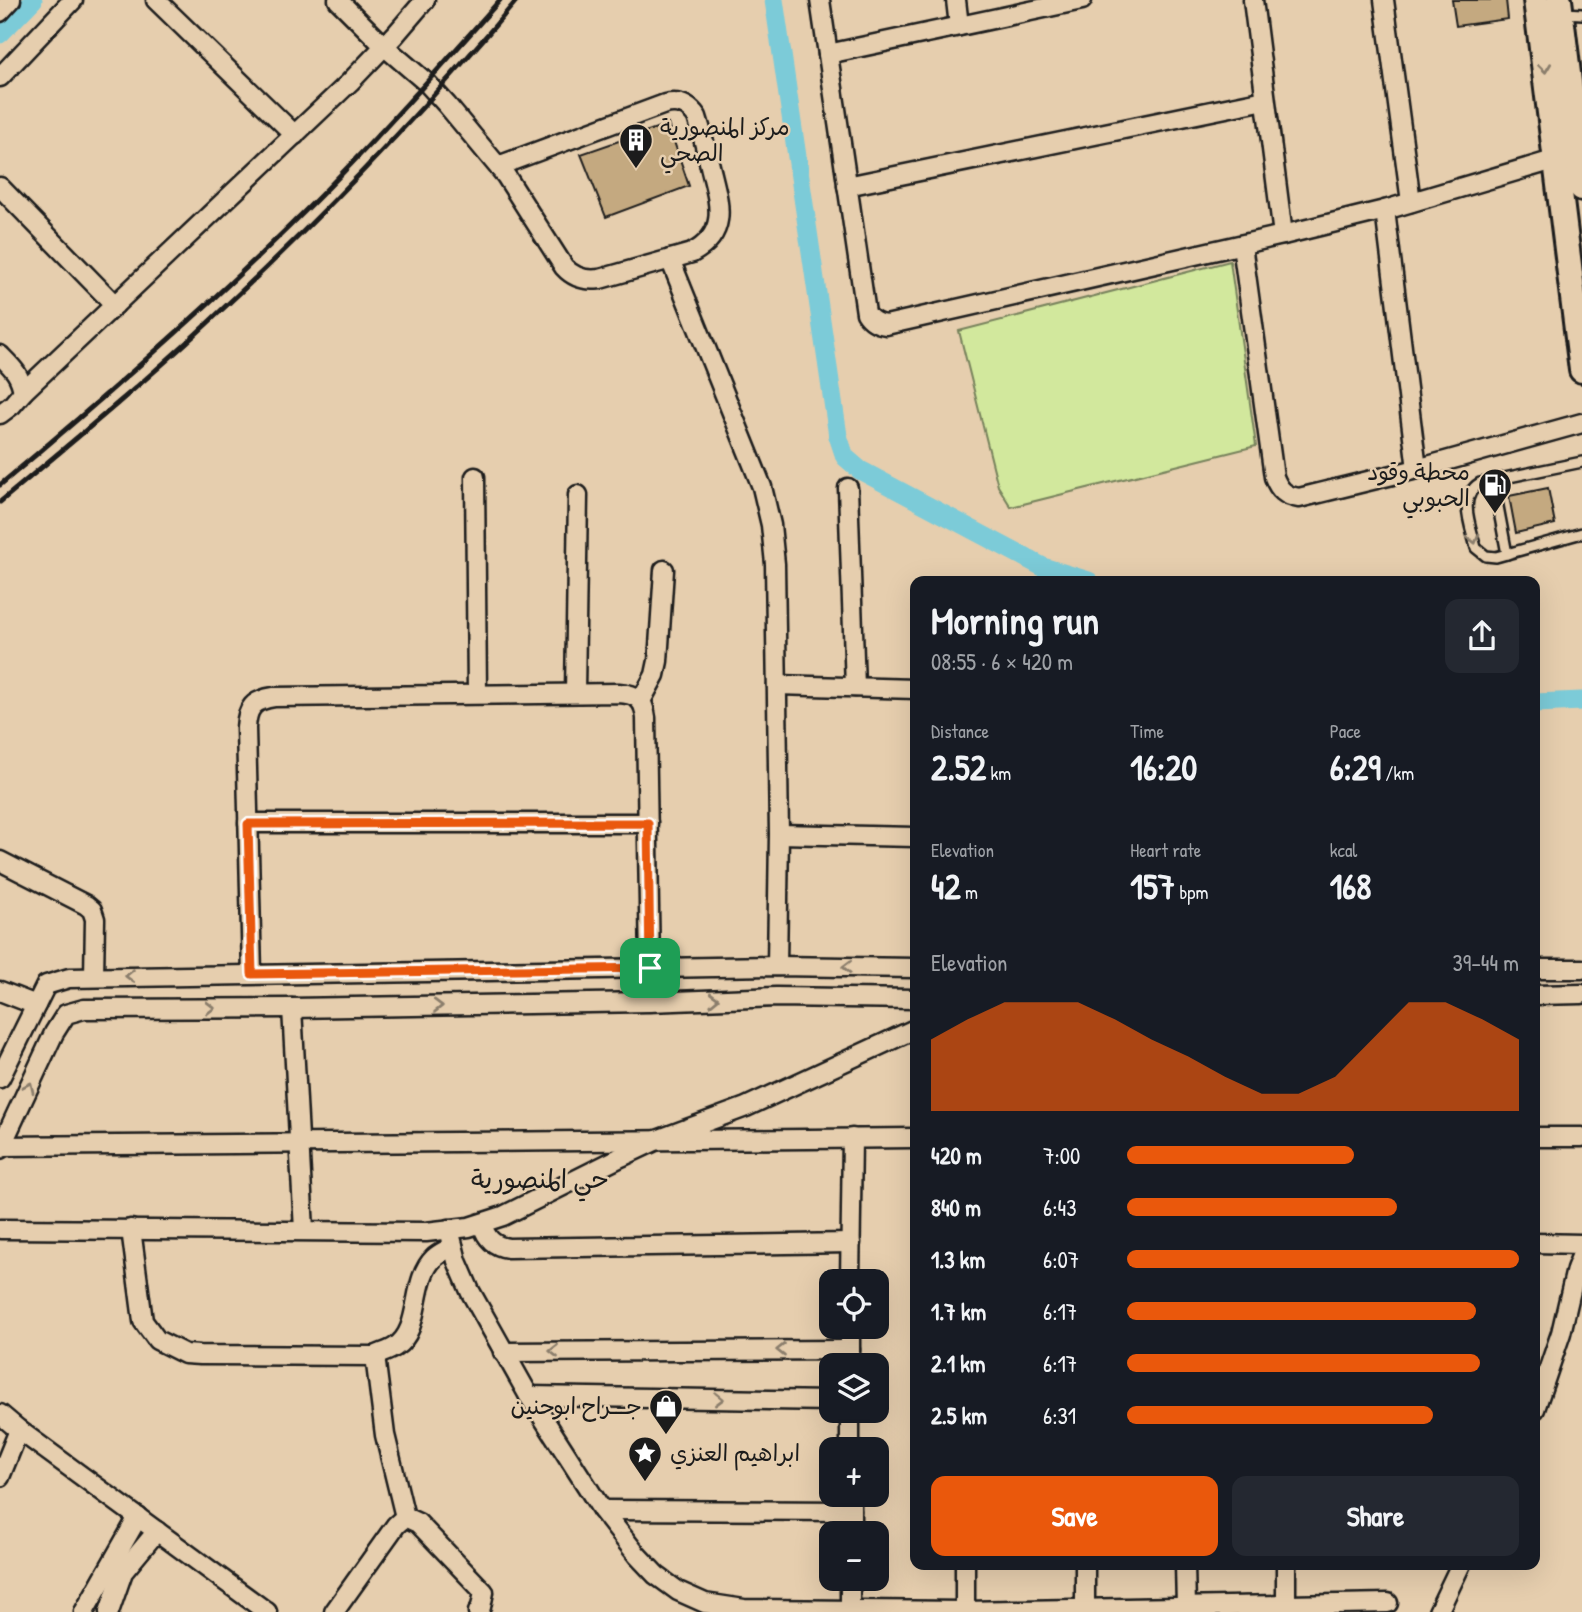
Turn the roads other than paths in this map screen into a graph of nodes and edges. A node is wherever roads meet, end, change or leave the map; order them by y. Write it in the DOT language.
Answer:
graph roads {
  1 [pos="11,0"];
  2 [pos="73,0"];
  3 [pos="156,0"];
  4 [pos="338,0"];
  5 [pos="425,0"];
  6 [pos="820,0"];
  7 [pos="956,0"];
  8 [pos="1082,0"];
  9 [pos="1253,0"];
  10 [pos="1384,0"];
  11 [pos="1536,0"];
  12 [pos="1567,9"];
  13 [pos="0,12"];
  14 [pos="959,26"];
  15 [pos="385,47"];
  16 [pos="828,54"];
  17 [pos="0,78"];
  18 [pos="1265,100"];
  19 [pos="295,135"];
  20 [pos="1557,159"];
  21 [pos="498,166"];
  22 [pos="847,186"];
  23 [pos="0,187"];
  24 [pos="1582,188"];
  25 [pos="1411,202"];
  26 [pos="1385,210"];
  27 [pos="1283,235"];
  28 [pos="1242,245"];
  29 [pos="670,259"];
  30 [pos="116,305"];
  31 [pos="0,355"];
  32 [pos="1582,370"];
  33 [pos="23,393"];
  34 [pos="0,414"];
  35 [pos="1582,423"];
  36 [pos="1582,462"];
  37 [pos="1417,469"];
  38 [pos="475,477"];
  39 [pos="1493,480"];
  40 [pos="848,488"];
  41 [pos="578,495"];
  42 [pos="1582,533"];
  43 [pos="1507,554"];
  44 [pos="663,570"];
  45 [pos="777,685"];
  46 [pos="855,687"];
  47 [pos="910,689"];
  48 [pos="575,693"];
  49 [pos="477,694"];
  50 [pos="641,701"];
  51 [pos="648,823"];
  52 [pos="248,824"];
  53 [pos="779,834"];
  54 [pos="910,837"];
  55 [pos="0,861"];
  56 [pos="777,966"];
  57 [pos="650,968"];
  58 [pos="910,968"];
  59 [pos="1540,969"];
  60 [pos="1582,969"];
  61 [pos="252,974"];
  62 [pos="94,977"];
  63 [pos="0,990"];
  64 [pos="1582,994"];
  65 [pos="1540,995"];
  66 [pos="910,999"];
  67 [pos="36,1005"];
  68 [pos="292,1008"];
  69 [pos="910,1031"];
  70 [pos="0,1078"];
  71 [pos="1540,1137"];
  72 [pos="1582,1137"];
  73 [pos="852,1138"];
  74 [pos="910,1138"];
  75 [pos="657,1140"];
  76 [pos="299,1143"];
  77 [pos="1,1147"];
  78 [pos="482,1224"];
  79 [pos="0,1229"];
  80 [pos="131,1230"];
  81 [pos="304,1230"];
  82 [pos="451,1238"];
  83 [pos="850,1243"];
  84 [pos="1540,1243"];
  85 [pos="1582,1244"];
  86 [pos="1582,1254"];
  87 [pos="850,1269"];
  88 [pos="503,1352"];
  89 [pos="375,1356"];
  90 [pos="819,1357"];
  91 [pos="1540,1394"];
  92 [pos="529,1396"];
  93 [pos="819,1401"];
  94 [pos="0,1414"];
  95 [pos="19,1430"];
  96 [pos="0,1477"];
  97 [pos="819,1504"];
  98 [pos="601,1510"];
  99 [pos="138,1517"];
  100 [pos="405,1517"];
  101 [pos="157,1531"];
  102 [pos="965,1570"];
  103 [pos="1085,1570"];
  104 [pos="1185,1570"];
  105 [pos="1286,1570"];
  106 [pos="1458,1570"];
  107 [pos="846,1591"];
  108 [pos="1388,1603"];
  109 [pos="1186,1606"];
  110 [pos="705,1607"];
  111 [pos="1286,1608"];
  112 [pos="1085,1609"];
  113 [pos="841,1611"];
  114 [pos="84,1612"];
  115 [pos="109,1612"];
  116 [pos="267,1612"];
  117 [pos="334,1612"];
  118 [pos="478,1612"];
  119 [pos="965,1612"];
  120 [pos="1438,1612"];
  1 -- 13 [label="street"];
  2 -- 17 [label="street"];
  3 -- 19 [label="street"];
  4 -- 15 [label="street"];
  5 -- 15 [label="street"];
  6 -- 16 [label="street"];
  7 -- 14 [label="street"];
  8 -- 14 [label="street"];
  9 -- 18 [label="street"];
  10 -- 25 [label="street"];
  11 -- 20 [label="main road, one-way"];
  12 -- 24 [label="main road"];
  14 -- 16 [label="street"];
  15 -- 19 [label="street"];
  15 -- 21 [label="street"];
  16 -- 22 [label="street"];
  18 -- 22 [label="street"];
  18 -- 27 [label="street"];
  19 -- 30 [label="street"];
  20 -- 25 [label="street"];
  20 -- 32 [label="main road"];
  21 -- 29 [label="street"];
  21 -- 29 [label="street"];
  22 -- 28 [label="street"];
  23 -- 30 [label="street"];
  25 -- 26 [label="street"];
  26 -- 27 [label="street"];
  26 -- 37 [label="street"];
  27 -- 28 [label="street"];
  28 -- 37 [label="street"];
  29 -- 45 [label="street"];
  30 -- 33 [label="street"];
  31 -- 33 [label="street"];
  33 -- 34 [label="street"];
  35 -- 37 [label="street"];
  36 -- 39 [label="lane"];
  38 -- 49 [label="street"];
  39 -- 43 [label="lane"];
  39 -- 43 [label="lane, one-way"];
  40 -- 46 [label="street"];
  41 -- 48 [label="street"];
  42 -- 43 [label="lane"];
  44 -- 50 [label="street"];
  45 -- 46 [label="street"];
  45 -- 53 [label="street"];
  46 -- 47 [label="street"];
  48 -- 49 [label="street"];
  48 -- 50 [label="street"];
  49 -- 52 [label="street"];
  50 -- 51 [label="street"];
  51 -- 52 [label="street"];
  51 -- 57 [label="street"];
  52 -- 61 [label="street"];
  53 -- 54 [label="street"];
  53 -- 56 [label="street"];
  55 -- 62 [label="street"];
  56 -- 57 [label="street"];
  58 -- 56 [label="street, one-way"];
  57 -- 61 [label="street"];
  59 -- 60 [label="street"];
  61 -- 62 [label="street, one-way"];
  62 -- 67 [label="street"];
  63 -- 67 [label="street"];
  64 -- 65 [label="street"];
  68 -- 66 [label="street, one-way"];
  67 -- 70 [label="street"];
  68 -- 76 [label="street"];
  77 -- 68 [label="street, one-way"];
  69 -- 75 [label="street"];
  71 -- 72 [label="street"];
  73 -- 74 [label="street"];
  73 -- 75 [label="street"];
  73 -- 83 [label="street"];
  75 -- 76 [label="street"];
  75 -- 78 [label="street"];
  76 -- 77 [label="street"];
  76 -- 81 [label="street"];
  78 -- 82 [label="street"];
  78 -- 83 [label="street"];
  79 -- 80 [label="street"];
  80 -- 81 [label="street"];
  80 -- 89 [label="street"];
  81 -- 82 [label="street"];
  82 -- 88 [label="street"];
  82 -- 89 [label="street"];
  83 -- 87 [label="street"];
  84 -- 85 [label="street"];
  86 -- 91 [label="street"];
  90 -- 88 [label="street, one-way"];
  88 -- 92 [label="street"];
  89 -- 100 [label="street"];
  92 -- 93 [label="street, one-way"];
  92 -- 98 [label="street"];
  94 -- 95 [label="street"];
  95 -- 96 [label="street"];
  95 -- 99 [label="street"];
  97 -- 98 [label="street"];
  98 -- 110 [label="street"];
  99 -- 101 [label="street"];
  99 -- 114 [label="street"];
  100 -- 117 [label="street"];
  100 -- 118 [label="street"];
  101 -- 115 [label="street"];
  101 -- 116 [label="street"];
  102 -- 119 [label="street"];
  103 -- 112 [label="street"];
  104 -- 109 [label="street"];
  105 -- 111 [label="street"];
  106 -- 120 [label="street"];
  107 -- 113 [label="street"];
  108 -- 111 [label="street"];
  109 -- 111 [label="street"];
  109 -- 112 [label="street"];
  110 -- 113 [label="street"];
  112 -- 119 [label="street"];
  113 -- 119 [label="street"];
}
